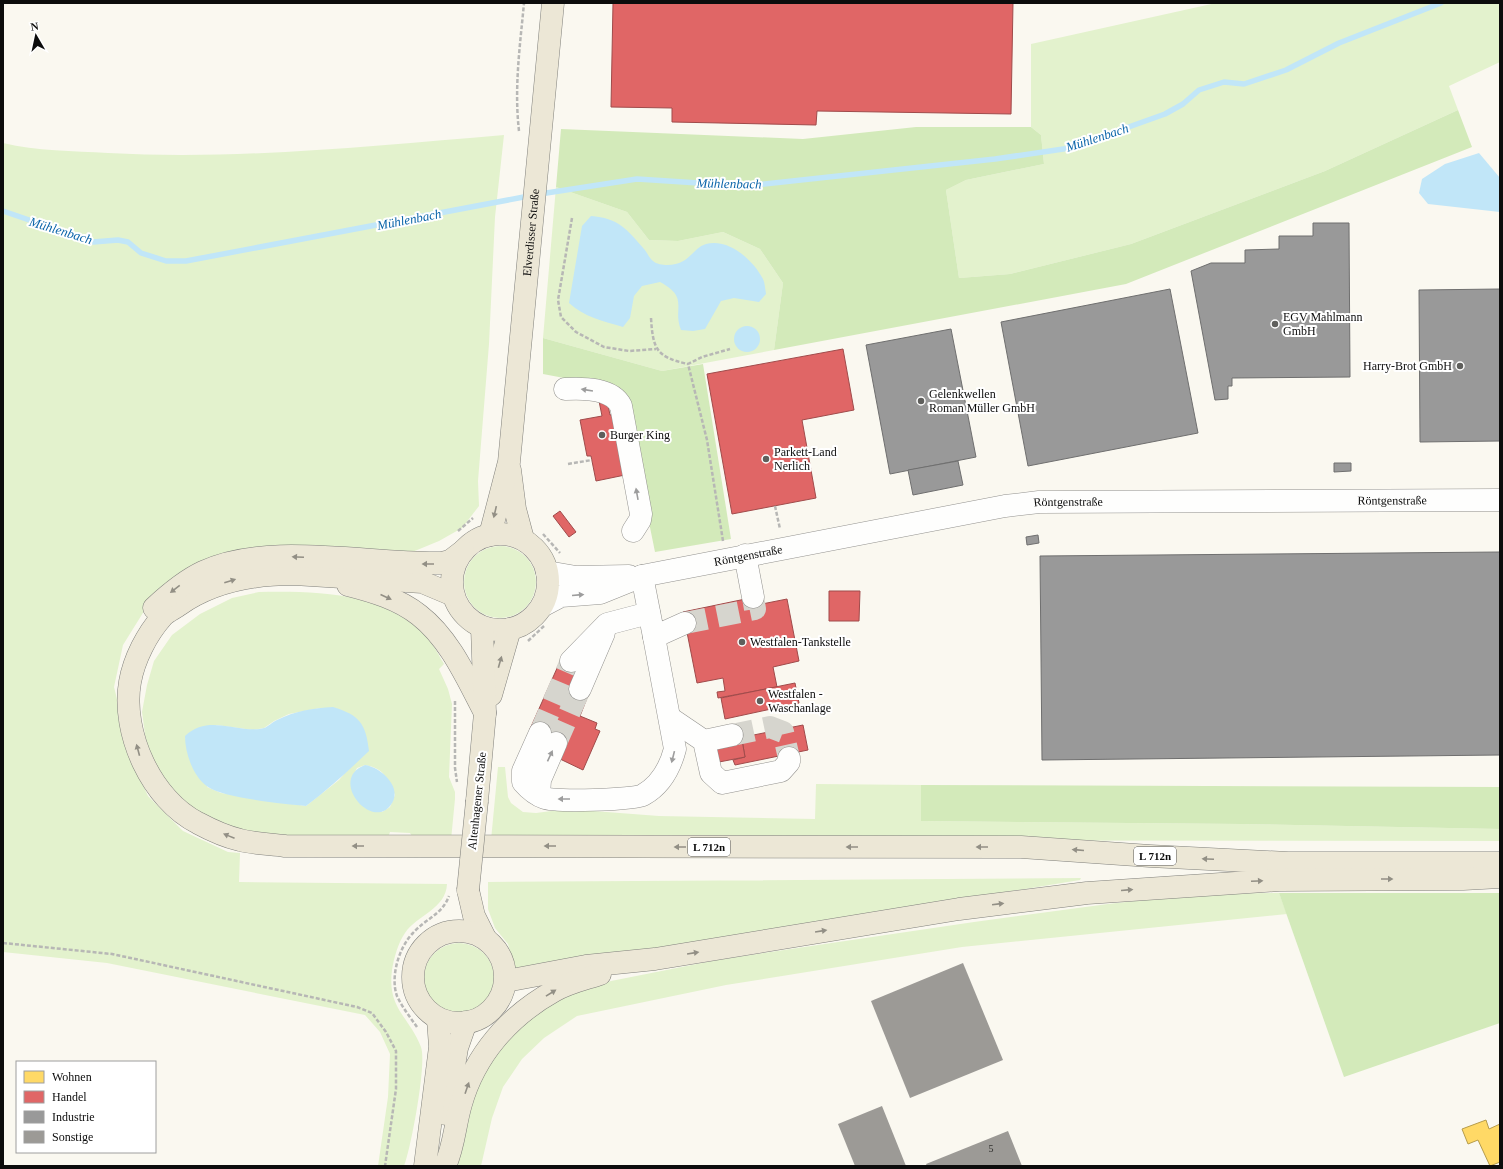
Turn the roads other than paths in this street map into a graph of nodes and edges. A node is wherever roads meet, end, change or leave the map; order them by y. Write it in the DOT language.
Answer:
graph roads {
  1 [pos="553,3"];
  2 [pos="565,389"];
  3 [pos="509,462"];
  4 [pos="1500,500"];
  5 [pos="633,531"];
  6 [pos="490,535"];
  7 [pos="523,539"];
  8 [pos="463,551"];
  9 [pos="736,557"];
  10 [pos="547,572"];
  11 [pos="294,574"];
  12 [pos="642,576"];
  13 [pos="453,595"];
  14 [pos="753,598"];
  15 [pos="542,606"];
  16 [pos="650,613"];
  17 [pos="685,623"];
  18 [pos="607,624"];
  19 [pos="482,627"];
  20 [pos="510,629"];
  21 [pos="654,637"];
  22 [pos="571,661"];
  23 [pos="116,675"];
  24 [pos="580,689"];
  25 [pos="485,713"];
  26 [pos="670,718"];
  27 [pos="732,735"];
  28 [pos="548,738"];
  29 [pos="704,741"];
  30 [pos="789,758"];
  31 [pos="1500,863"];
  32 [pos="1500,877"];
  33 [pos="468,890"];
  34 [pos="446,932"];
  35 [pos="485,938"];
  36 [pos="655,959"];
  37 [pos="506,981"];
  38 [pos="438,1019"];
  39 [pos="466,1022"];
  40 [pos="425,1166"];
  41 [pos="437,1166"];
  42 [pos="445,1166"];
  1 -- 3 [label="main road, Elverdisser Straße"];
  5 -- 2 [label="street, one-way"];
  3 -- 6 [label="main road, Elverdisser Straße, one-way"];
  3 -- 7 [label="main road, Elverdisser Straße"];
  4 -- 9 [label="street, Röntgenstraße"];
  6 -- 7 [label="main road"];
  6 -- 8 [label="main road"];
  7 -- 10 [label="main road"];
  8 -- 13 [label="main road"];
  8 -- 23 [label="main road, one-way"];
  9 -- 12 [label="street, Röntgenstraße"];
  9 -- 14 [label="street"];
  10 -- 12 [label="street, Röntgenstraße"];
  10 -- 15 [label="main road"];
  11 -- 13 [label="main road"];
  11 -- 25 [label="main road, one-way"];
  31 -- 11 [label="main road, L 712n, one-way"];
  15 -- 12 [label="street, Röntgenstraße, one-way"];
  12 -- 16 [label="street"];
  13 -- 19 [label="main road"];
  15 -- 20 [label="main road"];
  16 -- 18 [label="street"];
  16 -- 21 [label="street"];
  17 -- 21 [label="street"];
  18 -- 22 [label="street"];
  18 -- 24 [label="street"];
  19 -- 20 [label="main road"];
  19 -- 25 [label="main road"];
  25 -- 20 [label="main road, one-way"];
  21 -- 26 [label="street"];
  25 -- 33 [label="main road, Altenhagener Straße, bridge"];
  26 -- 28 [label="street, one-way"];
  26 -- 29 [label="street"];
  27 -- 29 [label="street"];
  29 -- 30 [label="street"];
  36 -- 32 [label="main road, one-way"];
  33 -- 34 [label="main road, Altenhagener Straße"];
  33 -- 35 [label="main road, Altenhagener Straße"];
  34 -- 35 [label="main road"];
  34 -- 38 [label="main road"];
  35 -- 37 [label="main road"];
  36 -- 37 [label="main road"];
  42 -- 36 [label="main road, one-way"];
  37 -- 39 [label="main road"];
  38 -- 39 [label="main road"];
  38 -- 40 [label="main road"];
  39 -- 41 [label="main road"];
}
